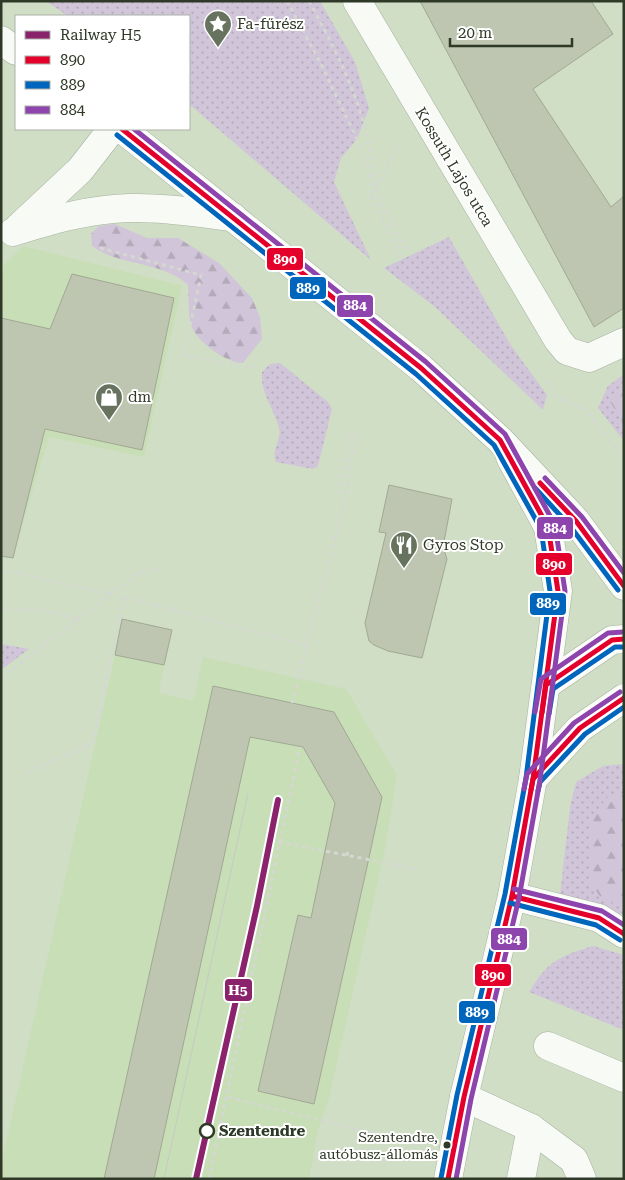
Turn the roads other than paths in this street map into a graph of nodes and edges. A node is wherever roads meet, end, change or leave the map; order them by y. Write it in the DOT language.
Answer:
graph roads {
  1 [pos="357,1"];
  2 [pos="1,40"];
  3 [pos="15,49"];
  4 [pos="111,130"];
  5 [pos="123,130"];
  6 [pos="233,217"];
  7 [pos="7,237"];
  8 [pos="624,342"];
  9 [pos="500,440"];
  10 [pos="624,586"];
  11 [pos="624,639"];
  12 [pos="546,684"];
  13 [pos="624,698"];
  14 [pos="532,779"];
  15 [pos="512,896"];
  16 [pos="624,934"];
  17 [pos="548,1046"];
  18 [pos="624,1078"];
  19 [pos="464,1097"];
  20 [pos="531,1128"];
  21 [pos="450,1170"];
  22 [pos="521,1179"];
  23 [pos="582,1179"];
  1 -- 8 [label="street, Kossuth Lajos utca"];
  2 -- 3 [label="street"];
  4 -- 7 [label="street"];
  5 -- 6 [label="street"];
  6 -- 7 [label="street"];
  6 -- 9 [label="street"];
  9 -- 10 [label="street"];
  9 -- 12 [label="street"];
  11 -- 12 [label="street"];
  12 -- 14 [label="street"];
  13 -- 14 [label="street"];
  14 -- 15 [label="street"];
  15 -- 16 [label="street"];
  15 -- 19 [label="street"];
  17 -- 18 [label="street"];
  19 -- 20 [label="street"];
  19 -- 21 [label="street"];
  20 -- 22 [label="street"];
  20 -- 23 [label="street"];
}
